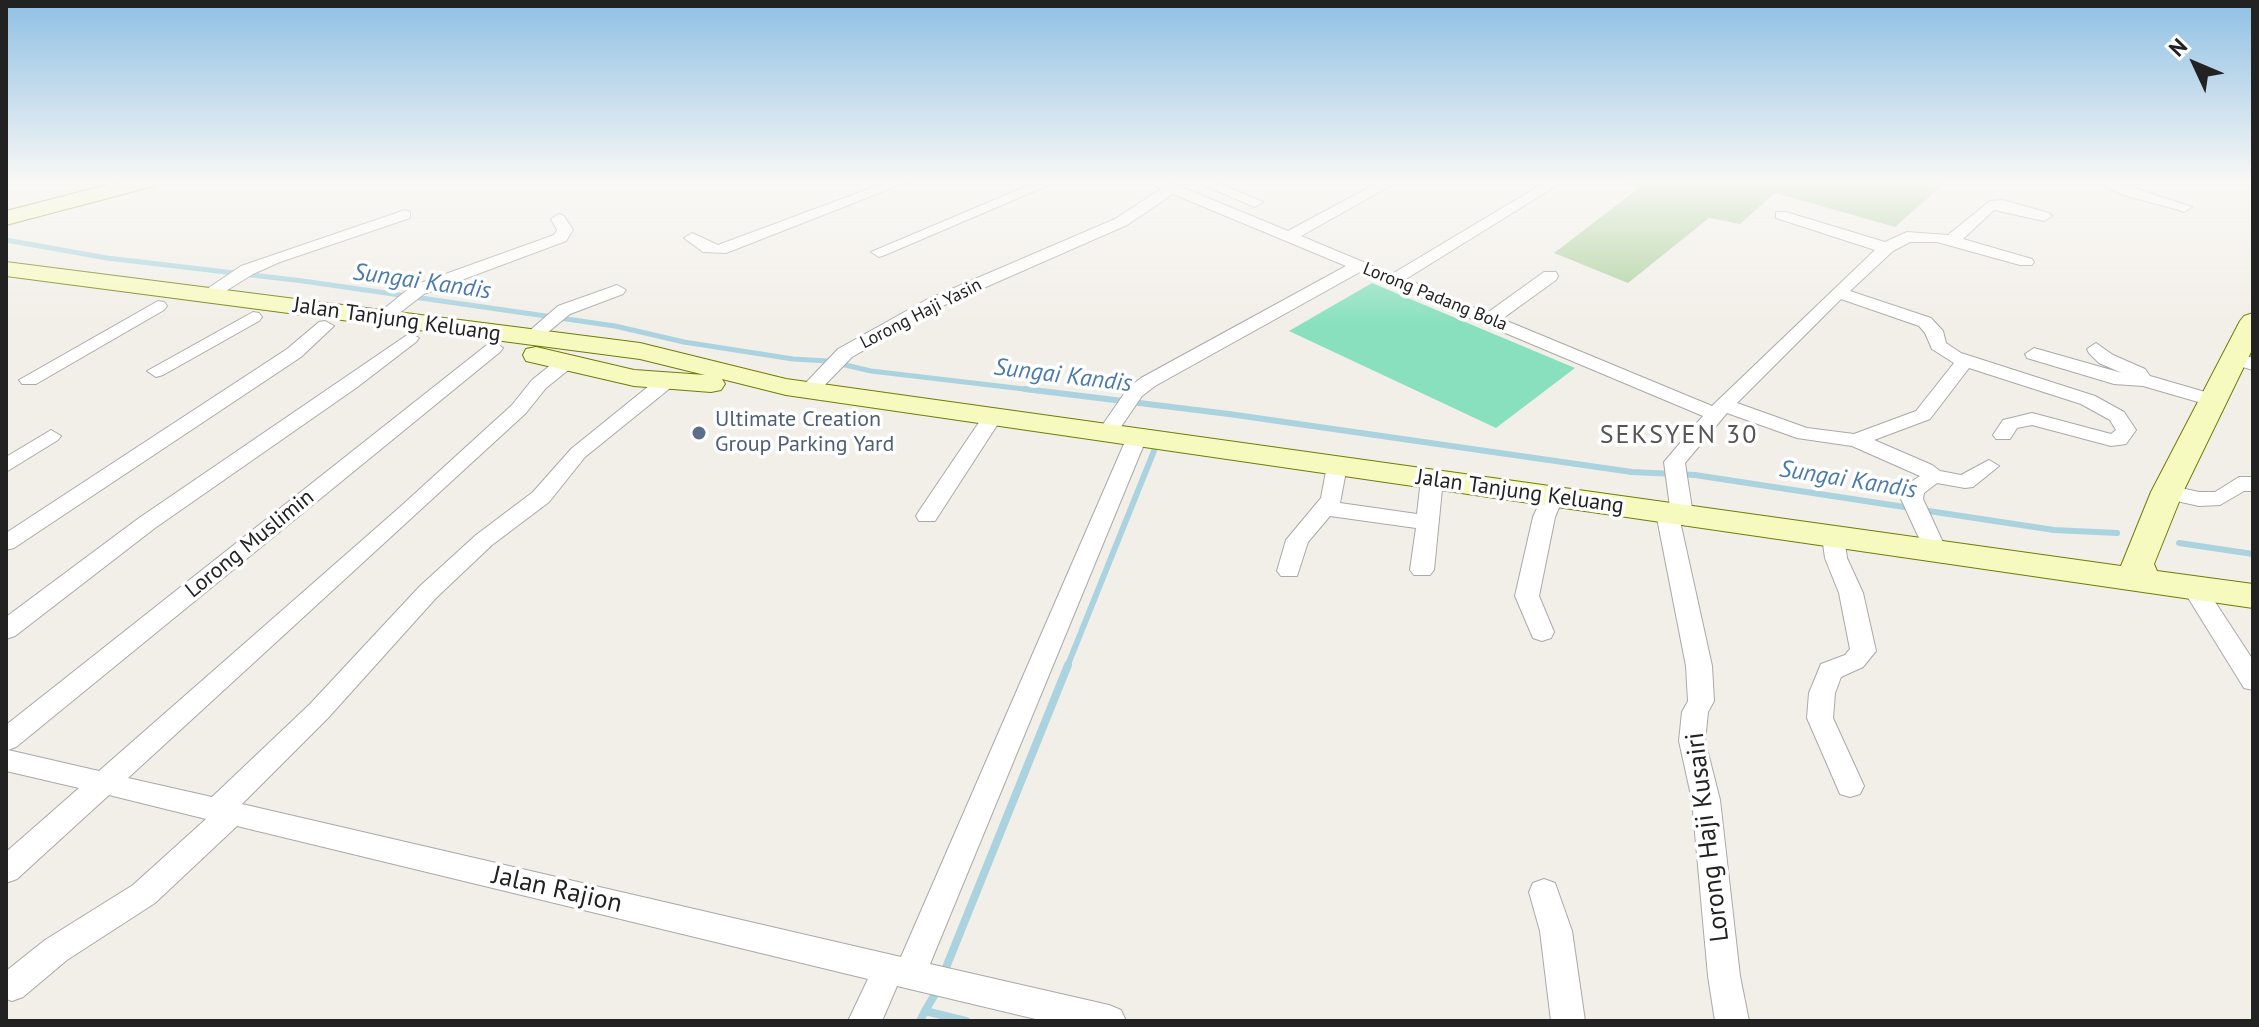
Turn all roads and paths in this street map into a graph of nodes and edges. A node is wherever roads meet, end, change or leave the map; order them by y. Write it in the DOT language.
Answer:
graph roads {
  1 [pos="365,229"];
  2 [pos="564,229"];
  3 [pos="776,229"];
  4 [pos="935,229"];
  5 [pos="1105,229"];
  6 [pos="1273,229"];
  7 [pos="1303,229"];
  8 [pos="1478,229"];
  9 [pos="1826,229"];
  10 [pos="1964,229"];
  11 [pos="1288,237"];
  12 [pos="692,238"];
  13 [pos="1951,241"];
  14 [pos="1887,248"];
  15 [pos="879,252"];
  16 [pos="2026,262"];
  17 [pos="1359,266"];
  18 [pos="6,269"];
  19 [pos="1550,276"];
  20 [pos="1393,280"];
  21 [pos="6,285"];
  22 [pos="216,289"];
  23 [pos="617,290"];
  24 [pos="1839,293"];
  25 [pos="158,306"];
  26 [pos="387,314"];
  27 [pos="253,317"];
  28 [pos="1489,320"];
  29 [pos="2253,321"];
  30 [pos="325,326"];
  31 [pos="536,333"];
  32 [pos="410,338"];
  33 [pos="494,348"];
  34 [pos="2096,349"];
  35 [pos="574,354"];
  36 [pos="2034,354"];
  37 [pos="1965,361"];
  38 [pos="2243,361"];
  39 [pos="156,371"];
  40 [pos="29,380"];
  41 [pos="2144,380"];
  42 [pos="667,381"];
  43 [pos="807,383"];
  44 [pos="2212,400"];
  45 [pos="1719,409"];
  46 [pos="993,416"];
  47 [pos="1122,427"];
  48 [pos="2003,435"];
  49 [pos="51,436"];
  50 [pos="1856,440"];
  51 [pos="6,466"];
  52 [pos="1337,466"];
  53 [pos="1989,466"];
  54 [pos="1933,476"];
  55 [pos="1432,479"];
  56 [pos="2253,484"];
  57 [pos="2167,492"];
  58 [pos="1553,496"];
  59 [pos="1676,506"];
  60 [pos="1325,508"];
  61 [pos="927,516"];
  62 [pos="1426,522"];
  63 [pos="1833,536"];
  64 [pos="6,543"];
  65 [pos="1936,551"];
  66 [pos="1422,570"];
  67 [pos="1289,571"];
  68 [pos="2144,581"];
  69 [pos="2194,588"];
  70 [pos="2253,596"];
  71 [pos="6,630"];
  72 [pos="1542,632"];
  73 [pos="2253,681"];
  74 [pos="6,740"];
  75 [pos="12,768"];
  76 [pos="1850,786"];
  77 [pos="98,790"];
  78 [pos="223,812"];
  79 [pos="6,870"];
  80 [pos="1544,892"];
  81 [pos="914,977"];
  82 [pos="12,986"];
  83 [pos="1015,1010"];
  84 [pos="865,1021"];
  85 [pos="1109,1021"];
  86 [pos="1568,1021"];
  87 [pos="1732,1021"];
  1 -- 22 [label="street"];
  2 -- 26 [label="street"];
  3 -- 12 [label="street"];
  4 -- 15 [label="street"];
  5 -- 43 [label="street, Lorong Haji Yasin"];
  6 -- 11 [label="street, Lorong Padang Bola"];
  7 -- 11 [label="street"];
  8 -- 20 [label="street"];
  9 -- 14 [label="street"];
  10 -- 13 [label="street"];
  11 -- 17 [label="street, Lorong Padang Bola"];
  13 -- 14 [label="street"];
  13 -- 16 [label="street"];
  14 -- 24 [label="street"];
  17 -- 20 [label="street, Lorong Padang Bola"];
  17 -- 47 [label="street"];
  18 -- 22 [label="main road, Jalan Tanjung Keluang"];
  19 -- 28 [label="street"];
  20 -- 28 [label="street, Lorong Padang Bola"];
  21 -- 25 [label="main road, Jalan Tanjung Keluang"];
  22 -- 26 [label="main road, Jalan Tanjung Keluang"];
  23 -- 31 [label="street"];
  24 -- 37 [label="street"];
  24 -- 45 [label="street"];
  25 -- 27 [label="main road, Jalan Tanjung Keluang"];
  25 -- 40 [label="street"];
  26 -- 31 [label="main road, Jalan Tanjung Keluang"];
  27 -- 30 [label="main road, Jalan Tanjung Keluang"];
  27 -- 39 [label="street"];
  28 -- 45 [label="street, Lorong Padang Bola"];
  29 -- 38 [label="main road"];
  30 -- 32 [label="main road, Jalan Tanjung Keluang"];
  30 -- 64 [label="street"];
  31 -- 35 [label="main road, Jalan Tanjung Keluang"];
  32 -- 33 [label="main road, Jalan Tanjung Keluang"];
  32 -- 71 [label="street"];
  33 -- 35 [label="main road, Jalan Tanjung Keluang"];
  33 -- 74 [label="street, Lorong Muslimin"];
  34 -- 41 [label="street"];
  35 -- 42 [label="main road, Jalan Tanjung Keluang"];
  35 -- 43 [label="main road, Jalan Tanjung Keluang"];
  35 -- 77 [label="street"];
  36 -- 41 [label="street"];
  37 -- 48 [label="street"];
  37 -- 50 [label="street"];
  38 -- 44 [label="main road"];
  41 -- 44 [label="street"];
  42 -- 43 [label="main road, Jalan Tanjung Keluang"];
  42 -- 78 [label="street"];
  43 -- 46 [label="main road, Jalan Tanjung Keluang"];
  44 -- 57 [label="main road"];
  45 -- 50 [label="street, Lorong Padang Bola"];
  45 -- 59 [label="street, Lorong Haji Kusairi"];
  46 -- 47 [label="main road, Jalan Tanjung Keluang"];
  46 -- 61 [label="street"];
  47 -- 52 [label="main road, Jalan Tanjung Keluang"];
  47 -- 81 [label="street"];
  49 -- 51 [label="street"];
  50 -- 54 [label="street"];
  52 -- 55 [label="main road, Jalan Tanjung Keluang"];
  52 -- 60 [label="street"];
  53 -- 54 [label="street"];
  54 -- 65 [label="street"];
  55 -- 58 [label="main road, Jalan Tanjung Keluang"];
  55 -- 62 [label="street"];
  56 -- 57 [label="street"];
  57 -- 68 [label="main road"];
  58 -- 59 [label="main road, Jalan Tanjung Keluang"];
  58 -- 72 [label="street"];
  59 -- 63 [label="main road, Jalan Tanjung Keluang"];
  59 -- 87 [label="street, Lorong Haji Kusairi"];
  60 -- 62 [label="street"];
  60 -- 67 [label="street"];
  62 -- 66 [label="street"];
  63 -- 65 [label="main road, Jalan Tanjung Keluang"];
  63 -- 76 [label="street"];
  65 -- 68 [label="main road, Jalan Tanjung Keluang"];
  68 -- 69 [label="main road, Jalan Tanjung Keluang"];
  69 -- 70 [label="main road, Jalan Tanjung Keluang"];
  69 -- 73 [label="street"];
  75 -- 77 [label="street, Jalan Rajion"];
  77 -- 78 [label="street, Jalan Rajion"];
  77 -- 79 [label="street"];
  78 -- 81 [label="street, Jalan Rajion"];
  78 -- 82 [label="street"];
  80 -- 86 [label="street"];
  81 -- 83 [label="street, Jalan Rajion"];
  81 -- 84 [label="street"];
  83 -- 85 [label="street, Jalan Rajion"];
}
